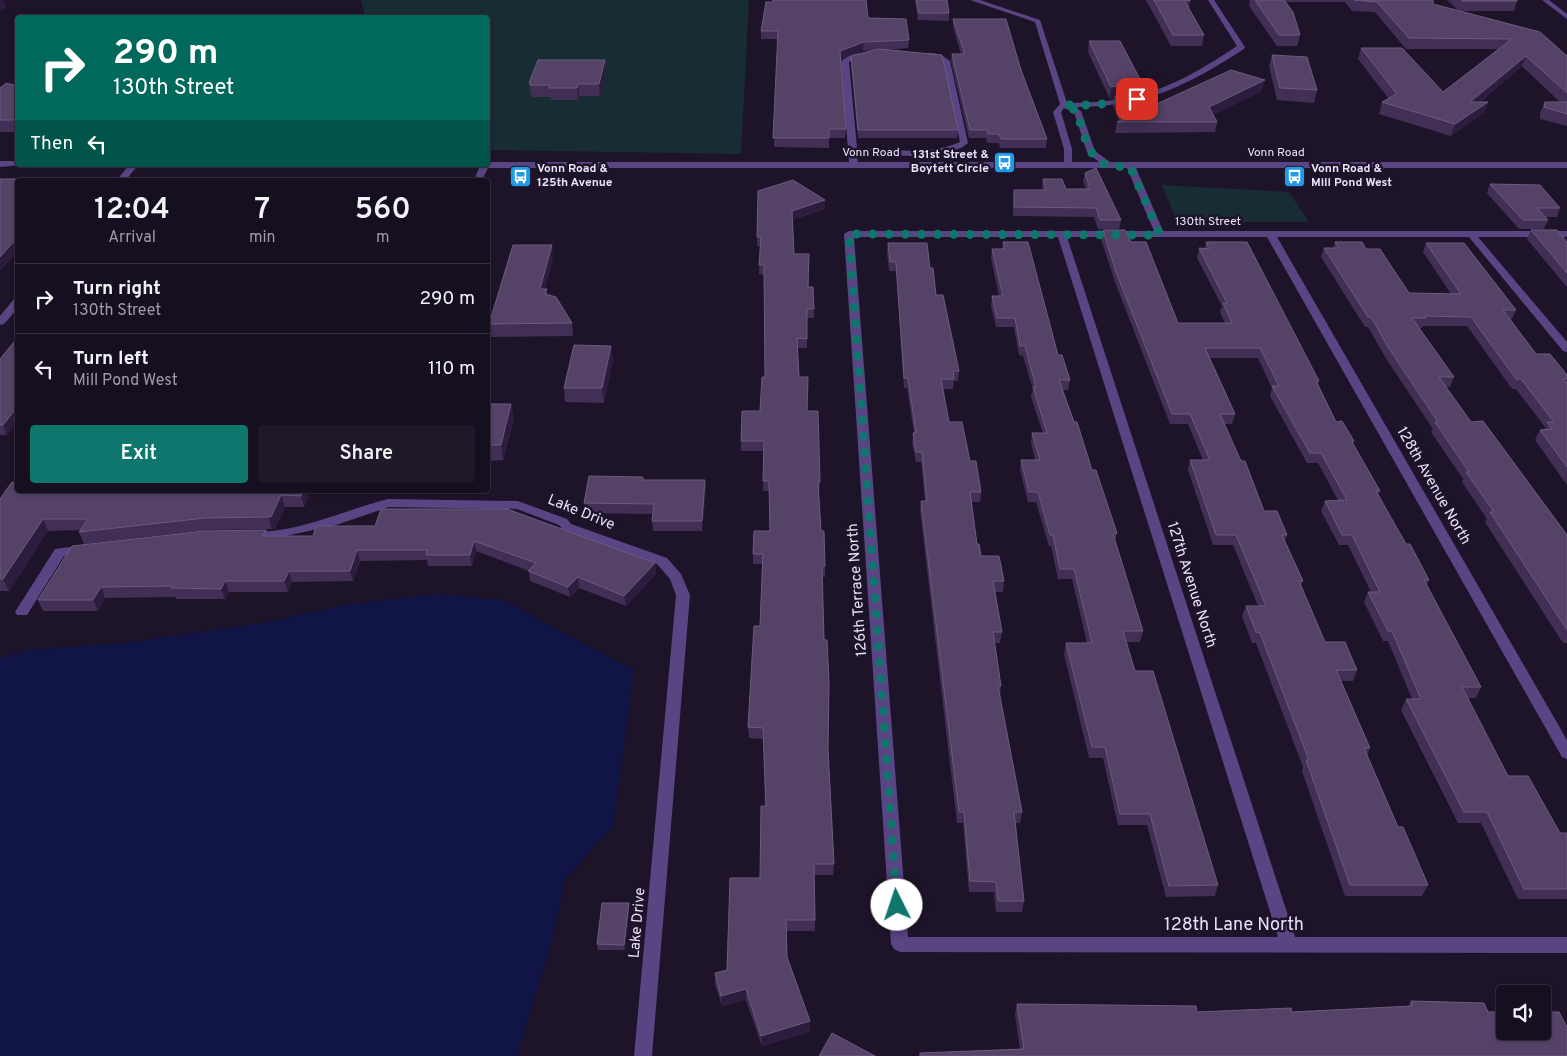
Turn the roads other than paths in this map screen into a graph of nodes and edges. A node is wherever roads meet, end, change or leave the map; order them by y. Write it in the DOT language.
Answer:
graph roads {
  1 [pos="974,0"];
  2 [pos="1211,0"];
  3 [pos="1545,0"];
  4 [pos="1567,17"];
  5 [pos="879,54"];
  6 [pos="914,55"];
  7 [pos="1064,105"];
  8 [pos="854,150"];
  9 [pos="0,164"];
  10 [pos="15,164"];
  11 [pos="1567,165"];
  12 [pos="490,166"];
  13 [pos="854,166"];
  14 [pos="1068,166"];
  15 [pos="1109,166"];
  16 [pos="1130,166"];
  17 [pos="132,167"];
  18 [pos="123,178"];
  19 [pos="849,234"];
  20 [pos="1271,234"];
  21 [pos="1472,234"];
  22 [pos="1567,234"];
  23 [pos="1062,235"];
  24 [pos="1160,235"];
  25 [pos="15,304"];
  26 [pos="0,322"];
  27 [pos="1567,349"];
  28 [pos="236,535"];
  29 [pos="97,548"];
  30 [pos="22,612"];
  31 [pos="1567,753"];
  32 [pos="900,944"];
  33 [pos="1289,945"];
  34 [pos="1567,945"];
  35 [pos="643,1056"];
  1 -- 7 [label="street"];
  2 -- 7 [label="street"];
  3 -- 4 [label="street"];
  5 -- 8 [label="street"];
  6 -- 8 [label="street"];
  7 -- 14 [label="street"];
  7 -- 15 [label="street"];
  8 -- 13 [label="street"];
  9 -- 10 [label="street"];
  11 -- 16 [label="street, Vonn Road"];
  12 -- 13 [label="street, Vonn Road"];
  13 -- 14 [label="street, Vonn Road"];
  14 -- 15 [label="street, Vonn Road"];
  15 -- 16 [label="street, Vonn Road"];
  16 -- 24 [label="street"];
  17 -- 18 [label="street"];
  19 -- 23 [label="street, 130th Street"];
  19 -- 32 [label="street, 126th Terrace North"];
  20 -- 21 [label="street, 130th Street"];
  20 -- 24 [label="street, 130th Street"];
  20 -- 31 [label="street, 128th Avenue North"];
  21 -- 22 [label="street, 130th Street"];
  21 -- 27 [label="street"];
  23 -- 24 [label="street, 130th Street"];
  23 -- 33 [label="street, 127th Avenue North"];
  25 -- 26 [label="street"];
  28 -- 35 [label="street, Lake Drive"];
  29 -- 30 [label="street"];
  32 -- 33 [label="street, 128th Lane North"];
  33 -- 34 [label="street, 128th Lane North"];
}
